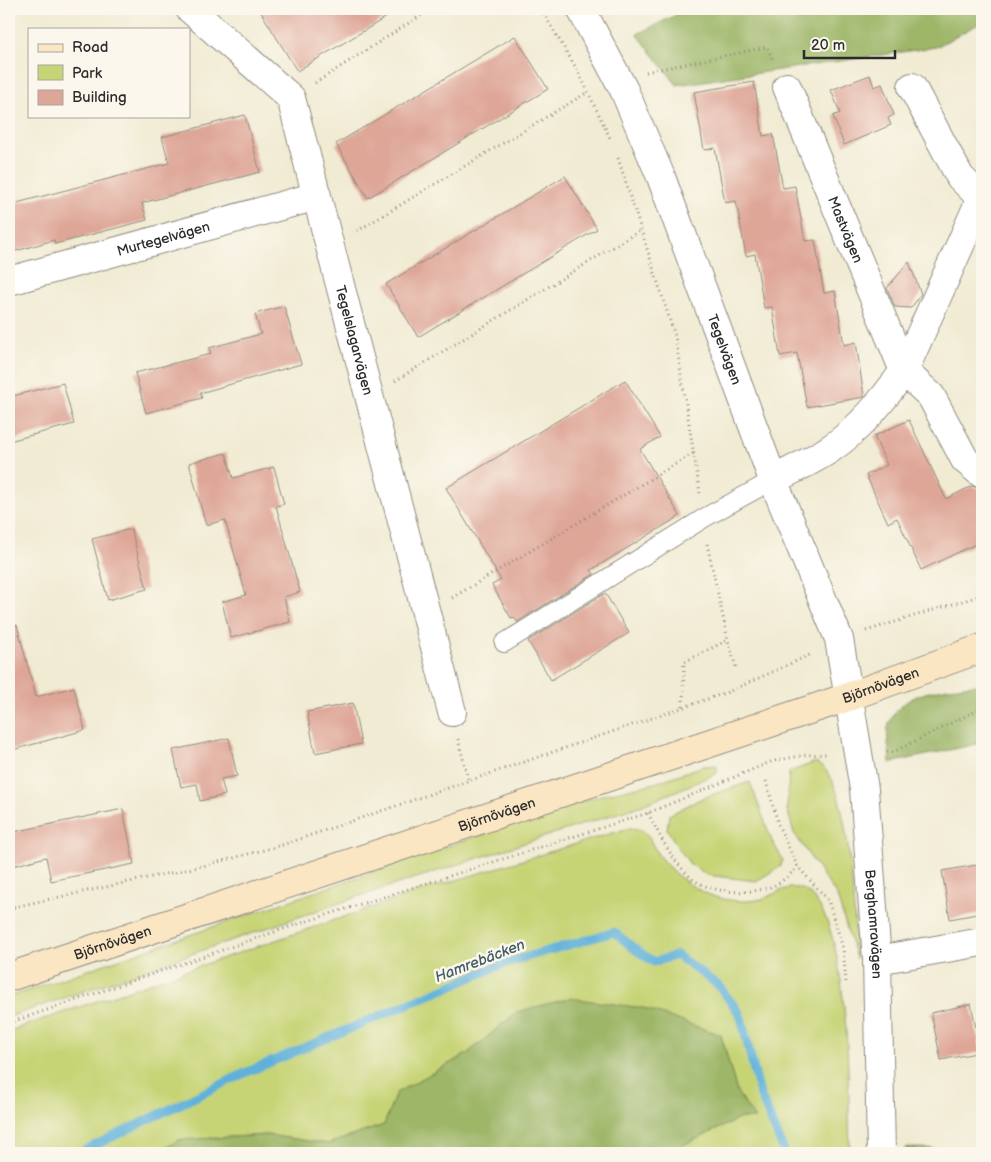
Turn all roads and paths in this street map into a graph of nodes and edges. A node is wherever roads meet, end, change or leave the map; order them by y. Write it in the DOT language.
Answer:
graph roads {
  1 [pos="190,9"];
  2 [pos="431,9"];
  3 [pos="541,9"];
  4 [pos="580,9"];
  5 [pos="618,78"];
  6 [pos="787,87"];
  7 [pos="912,87"];
  8 [pos="588,92"];
  9 [pos="292,98"];
  10 [pos="590,98"];
  11 [pos="612,143"];
  12 [pos="616,152"];
  13 [pos="317,196"];
  14 [pos="982,197"];
  15 [pos="641,230"];
  16 [pos="330,246"];
  17 [pos="9,281"];
  18 [pos="904,371"];
  19 [pos="370,396"];
  20 [pos="694,453"];
  21 [pos="982,474"];
  22 [pos="773,480"];
  23 [pos="704,518"];
  24 [pos="982,595"];
  25 [pos="426,613"];
  26 [pos="839,639"];
  27 [pos="728,640"];
  28 [pos="504,644"];
  29 [pos="982,648"];
  30 [pos="737,670"];
  31 [pos="848,697"];
  32 [pos="683,706"];
  33 [pos="982,708"];
  34 [pos="452,712"];
  35 [pos="859,754"];
  36 [pos="766,781"];
  37 [pos="469,782"];
  38 [pos="648,813"];
  39 [pos="798,867"];
  40 [pos="9,908"];
  41 [pos="982,942"];
  42 [pos="877,960"];
  43 [pos="9,977"];
  44 [pos="846,987"];
  45 [pos="9,1023"];
  46 [pos="881,1153"];
  1 -- 9 [label="street"];
  2 -- 9 [label="path"];
  3 -- 8 [label="path"];
  4 -- 5 [label="street, Tegelvägen"];
  5 -- 6 [label="path"];
  5 -- 10 [label="path"];
  5 -- 22 [label="street, Tegelvägen"];
  6 -- 18 [label="street, Mastvägen"];
  7 -- 14 [label="street"];
  8 -- 10 [label="path"];
  8 -- 16 [label="path"];
  9 -- 13 [label="street, Tegelslagarvägen"];
  10 -- 11 [label="path"];
  12 -- 15 [label="path"];
  13 -- 16 [label="street, Tegelslagarvägen"];
  13 -- 17 [label="street, Murtegelvägen"];
  14 -- 18 [label="street"];
  15 -- 19 [label="path"];
  15 -- 20 [label="path"];
  16 -- 19 [label="street, Tegelslagarvägen"];
  18 -- 21 [label="street, Mastvägen"];
  18 -- 22 [label="street"];
  19 -- 25 [label="street, Tegelslagarvägen"];
  20 -- 23 [label="path"];
  20 -- 25 [label="path"];
  22 -- 23 [label="lane"];
  22 -- 26 [label="street, Tegelvägen"];
  23 -- 27 [label="path"];
  23 -- 28 [label="lane"];
  24 -- 26 [label="path"];
  25 -- 34 [label="street, Tegelslagarvägen"];
  26 -- 31 [label="street, Tegelvägen"];
  26 -- 32 [label="path"];
  27 -- 30 [label="path"];
  27 -- 32 [label="path"];
  29 -- 31 [label="main road, Björnövägen"];
  31 -- 35 [label="street, Berghamravägen"];
  31 -- 43 [label="main road, Björnövägen"];
  32 -- 37 [label="path"];
  33 -- 35 [label="path"];
  34 -- 37 [label="path"];
  35 -- 38 [label="path"];
  35 -- 42 [label="street, Berghamravägen"];
  36 -- 39 [label="path"];
  37 -- 40 [label="path"];
  38 -- 39 [label="path"];
  38 -- 45 [label="path"];
  39 -- 44 [label="path"];
  41 -- 42 [label="street"];
  42 -- 46 [label="street, Berghamravägen"];
}
